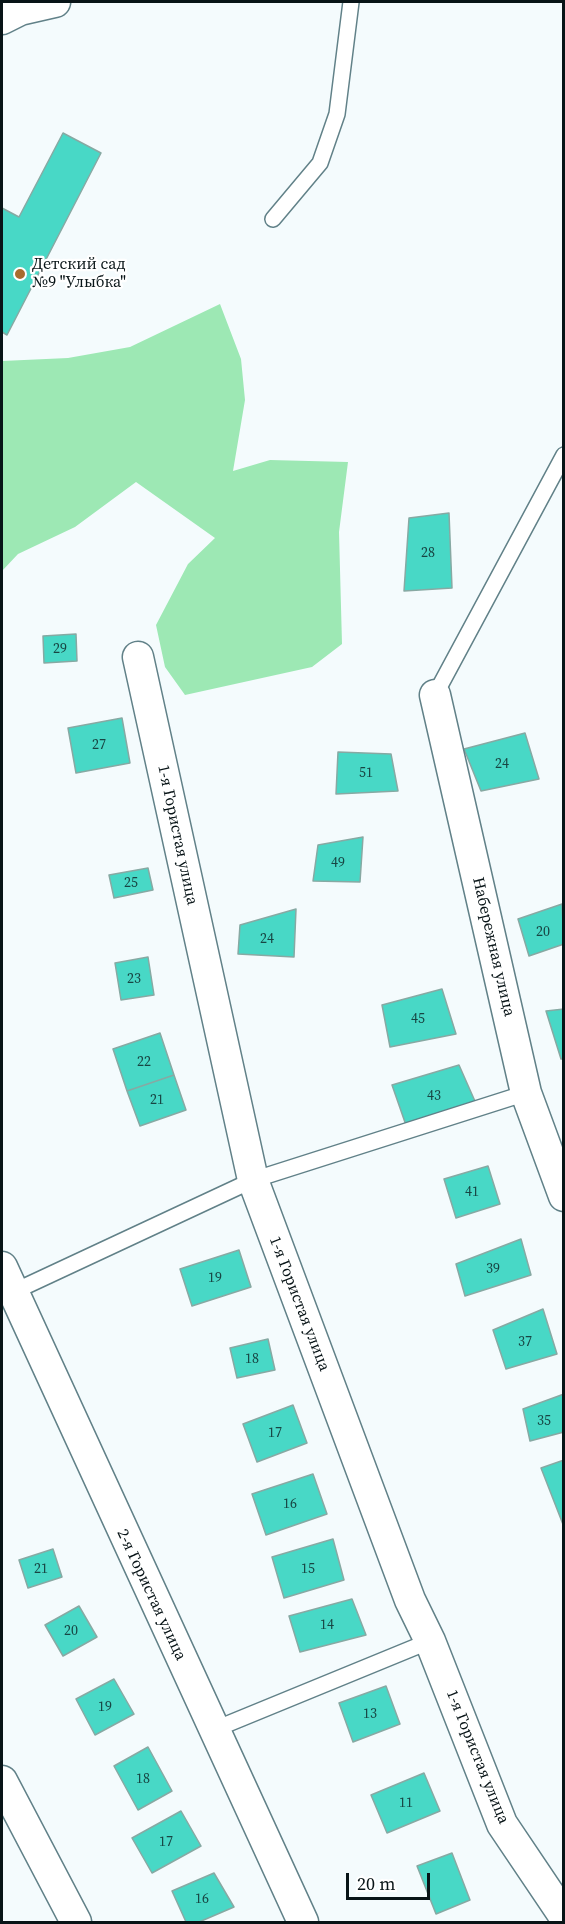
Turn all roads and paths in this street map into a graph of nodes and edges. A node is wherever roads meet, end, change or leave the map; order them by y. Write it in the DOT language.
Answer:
graph roads {
  1 [pos="55,2"];
  2 [pos="351,2"];
  3 [pos="2,19"];
  4 [pos="273,219"];
  5 [pos="564,455"];
  6 [pos="138,657"];
  7 [pos="435,695"];
  8 [pos="526,1093"];
  9 [pos="253,1180"];
  10 [pos="564,1196"];
  11 [pos="7,1279"];
  12 [pos="430,1641"];
  13 [pos="213,1730"];
  14 [pos="2,1781"];
  15 [pos="564,1916"];
  16 [pos="76,1923"];
  17 [pos="303,1923"];
  1 -- 3 [label="street"];
  2 -- 4 [label="lane"];
  5 -- 7 [label="lane"];
  6 -- 9 [label="street, 1-я Гористая улица"];
  7 -- 8 [label="street, Набережная улица"];
  8 -- 9 [label="lane"];
  8 -- 10 [label="street, Набережная улица"];
  9 -- 11 [label="lane"];
  9 -- 12 [label="street, 1-я Гористая улица"];
  11 -- 13 [label="street, 2-я Гористая улица"];
  12 -- 13 [label="lane"];
  12 -- 15 [label="street, 1-я Гористая улица"];
  13 -- 17 [label="street, 2-я Гористая улица"];
  14 -- 16 [label="street"];
}
